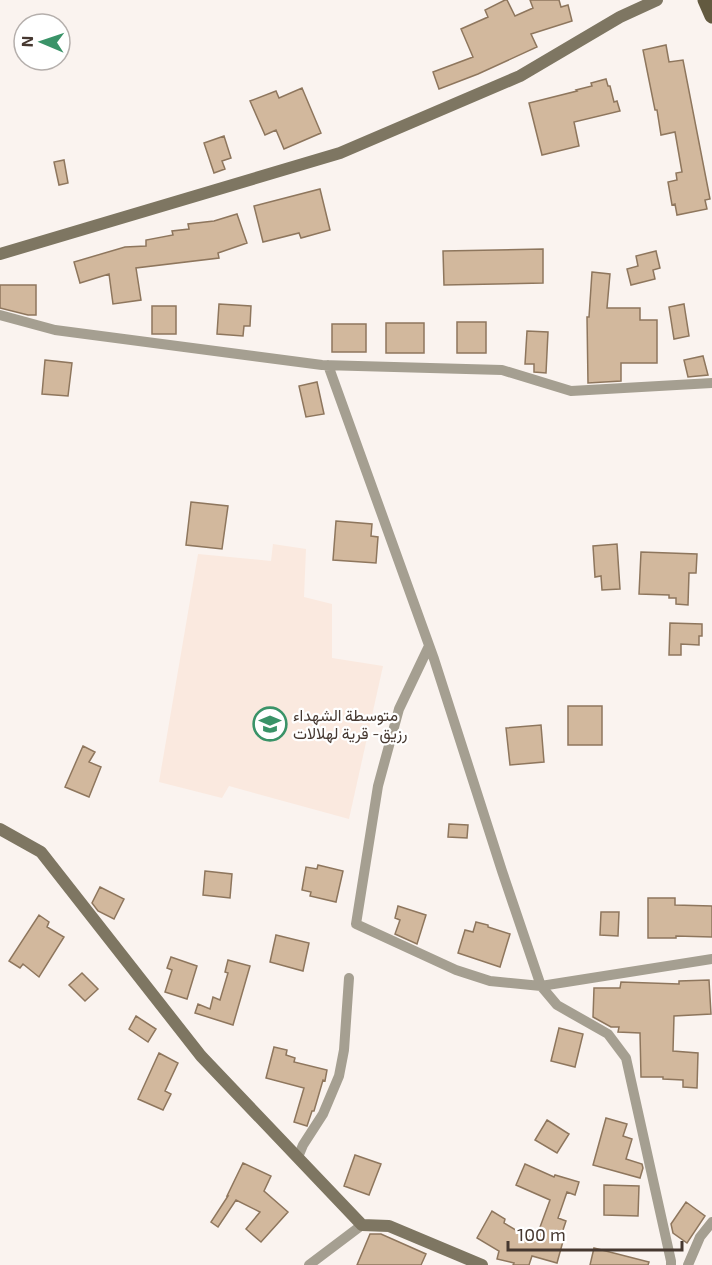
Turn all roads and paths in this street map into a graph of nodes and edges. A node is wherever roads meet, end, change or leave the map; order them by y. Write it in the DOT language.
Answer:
graph roads {
  1 [pos="640,0"];
  2 [pos="657,0"];
  3 [pos="620,17"];
  4 [pos="0,254"];
  5 [pos="0,315"];
  6 [pos="328,365"];
  7 [pos="712,383"];
  8 [pos="429,646"];
  9 [pos="0,829"];
  10 [pos="712,959"];
  11 [pos="348,978"];
  12 [pos="541,986"];
  13 [pos="298,1157"];
  14 [pos="712,1222"];
  15 [pos="362,1225"];
  16 [pos="309,1265"];
  17 [pos="482,1265"];
  18 [pos="671,1265"];
  19 [pos="688,1265"];
  1 -- 3 [label="street"];
  2 -- 3 [label="street"];
  3 -- 4 [label="street"];
  5 -- 6 [label="street"];
  6 -- 7 [label="street"];
  6 -- 8 [label="street"];
  8 -- 12 [label="street"];
  8 -- 12 [label="street"];
  9 -- 13 [label="street"];
  10 -- 12 [label="street"];
  11 -- 13 [label="street"];
  12 -- 18 [label="street"];
  13 -- 15 [label="street"];
  14 -- 19 [label="street"];
  15 -- 16 [label="street"];
  15 -- 17 [label="street"];
}
